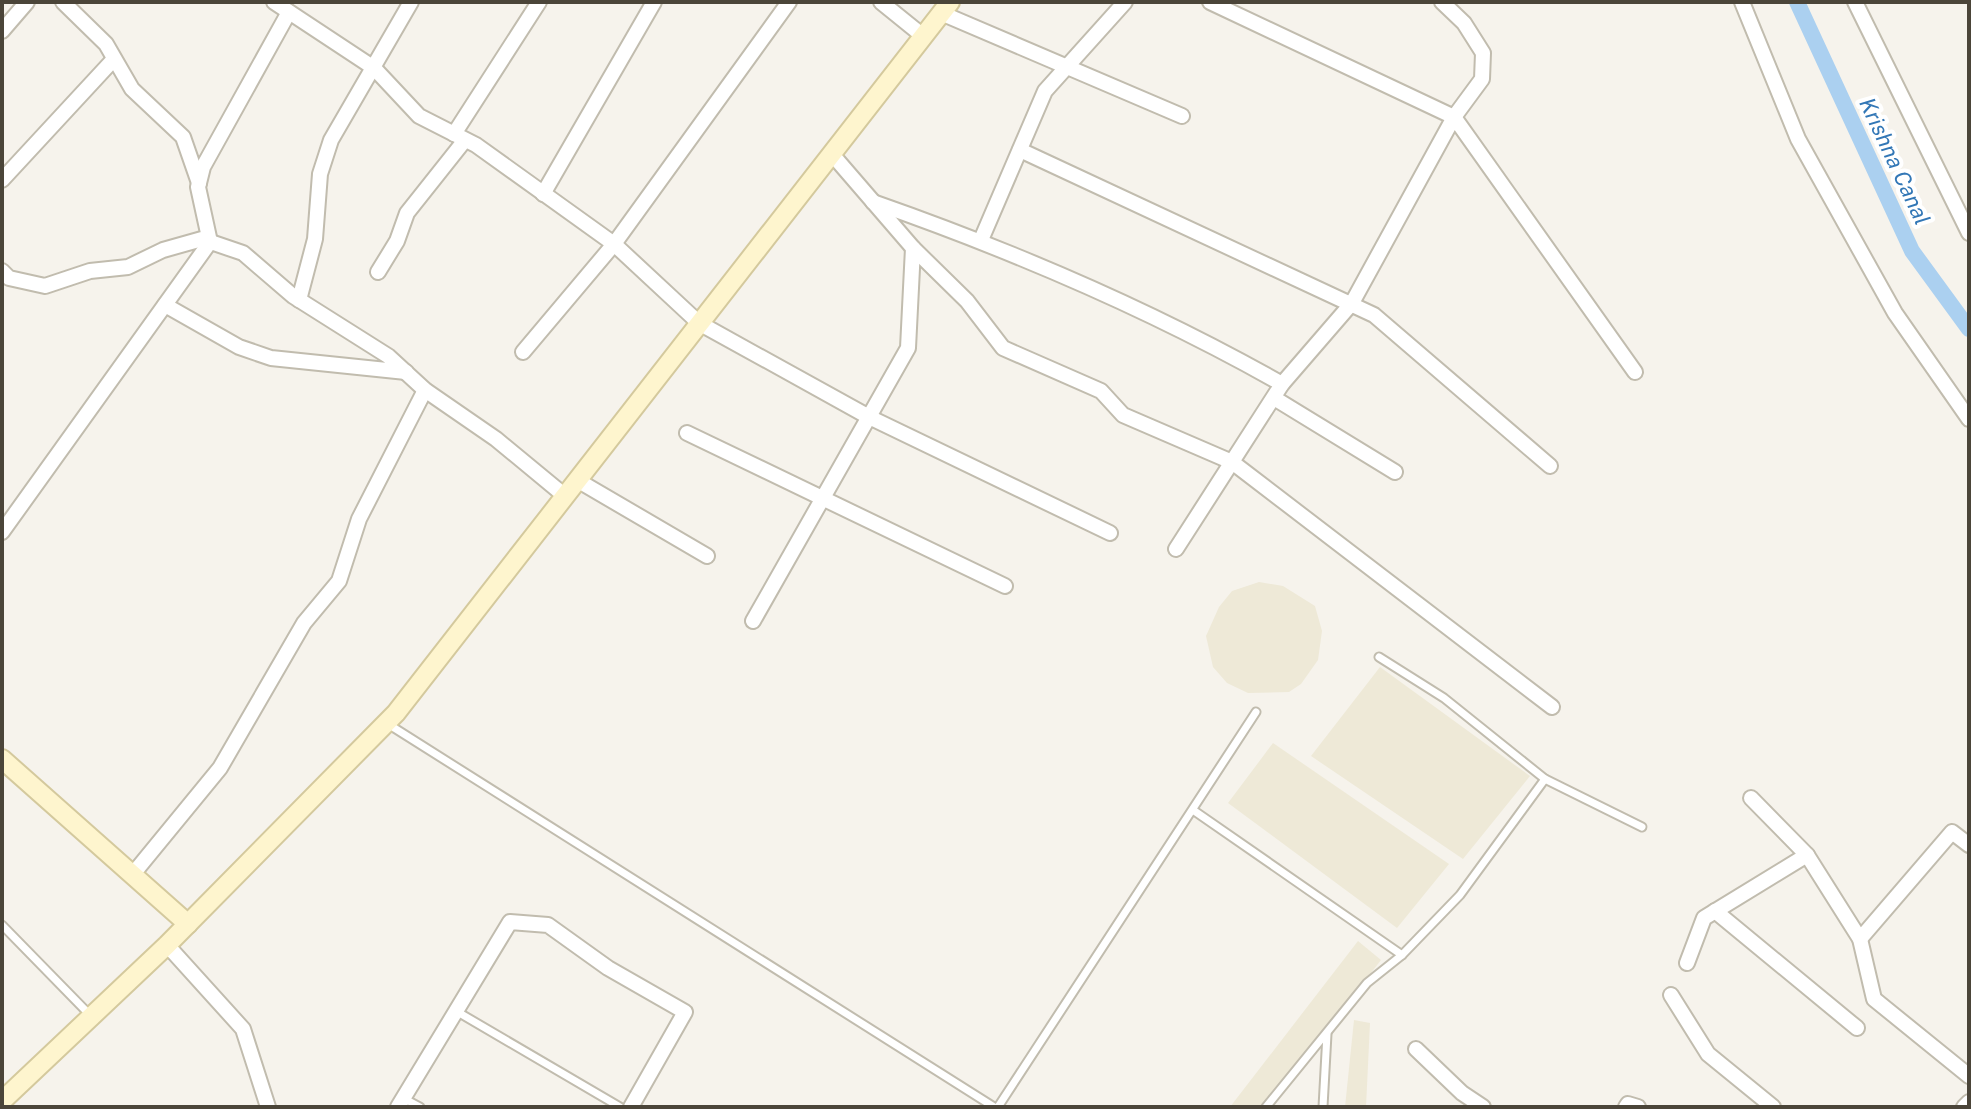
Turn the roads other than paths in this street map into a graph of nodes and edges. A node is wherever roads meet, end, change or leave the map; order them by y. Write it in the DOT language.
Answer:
graph roads {
  1 [pos="27,2"];
  2 [pos="63,2"];
  3 [pos="274,2"];
  4 [pos="411,2"];
  5 [pos="539,2"];
  6 [pos="654,2"];
  7 [pos="789,2"];
  8 [pos="881,2"];
  9 [pos="1125,2"];
  10 [pos="1210,2"];
  11 [pos="1442,2"];
  12 [pos="1742,2"];
  13 [pos="1855,2"];
  14 [pos="946,8"];
  15 [pos="289,12"];
  16 [pos="2,31"];
  17 [pos="923,36"];
  18 [pos="114,59"];
  19 [pos="1069,67"];
  20 [pos="374,68"];
  21 [pos="1182,116"];
  22 [pos="1454,117"];
  23 [pos="460,137"];
  24 [pos="1020,150"];
  25 [pos="831,153"];
  26 [pos="2,180"];
  27 [pos="199,184"];
  28 [pos="543,194"];
  29 [pos="873,201"];
  30 [pos="1969,233"];
  31 [pos="981,240"];
  32 [pos="210,242"];
  33 [pos="614,244"];
  34 [pos="913,248"];
  35 [pos="2,271"];
  36 [pos="378,272"];
  37 [pos="299,300"];
  38 [pos="1352,303"];
  39 [pos="165,305"];
  40 [pos="699,323"];
  41 [pos="523,352"];
  42 [pos="406,372"];
  43 [pos="1635,372"];
  44 [pos="1282,384"];
  45 [pos="425,390"];
  46 [pos="1274,398"];
  47 [pos="869,417"];
  48 [pos="1969,419"];
  49 [pos="687,433"];
  50 [pos="1232,462"];
  51 [pos="1550,466"];
  52 [pos="1395,472"];
  53 [pos="577,480"];
  54 [pos="565,496"];
  55 [pos="822,499"];
  56 [pos="2,532"];
  57 [pos="1110,533"];
  58 [pos="1176,549"];
  59 [pos="707,556"];
  60 [pos="1005,586"];
  61 [pos="753,621"];
  62 [pos="1379,657"];
  63 [pos="1552,707"];
  64 [pos="1256,712"];
  65 [pos="386,723"];
  66 [pos="2,759"];
  67 [pos="1545,779"];
  68 [pos="1751,798"];
  69 [pos="1193,810"];
  70 [pos="1642,827"];
  71 [pos="1969,845"];
  72 [pos="1807,855"];
  73 [pos="133,874"];
  74 [pos="1715,911"];
  75 [pos="188,924"];
  76 [pos="2,925"];
  77 [pos="1860,939"];
  78 [pos="167,945"];
  79 [pos="1402,955"];
  80 [pos="1687,963"];
  81 [pos="1671,995"];
  82 [pos="456,1011"];
  83 [pos="92,1016"];
  84 [pos="1857,1028"];
  85 [pos="1327,1032"];
  86 [pos="1416,1049"];
  87 [pos="1969,1076"];
  88 [pos="5,1092"];
  89 [pos="1969,1102"];
  90 [pos="400,1103"];
  91 [pos="268,1107"];
  92 [pos="420,1107"];
  93 [pos="620,1107"];
  94 [pos="631,1107"];
  95 [pos="996,1107"];
  96 [pos="1266,1107"];
  97 [pos="1323,1107"];
  98 [pos="1483,1107"];
  99 [pos="1626,1107"];
  100 [pos="1638,1107"];
  101 [pos="1773,1107"];
  102 [pos="1964,1107"];
  1 -- 16 [label="street"];
  2 -- 18 [label="street"];
  3 -- 15 [label="street"];
  4 -- 20 [label="street"];
  5 -- 23 [label="street"];
  6 -- 28 [label="street"];
  7 -- 33 [label="street"];
  8 -- 17 [label="street"];
  9 -- 19 [label="street"];
  10 -- 22 [label="street"];
  11 -- 22 [label="street"];
  12 -- 48 [label="street"];
  13 -- 30 [label="street"];
  14 -- 17 [label="street"];
  14 -- 19 [label="street"];
  15 -- 20 [label="street"];
  15 -- 27 [label="street"];
  17 -- 25 [label="street"];
  18 -- 26 [label="street"];
  18 -- 27 [label="street"];
  19 -- 21 [label="street"];
  19 -- 24 [label="street"];
  20 -- 23 [label="street"];
  20 -- 37 [label="street"];
  22 -- 38 [label="street"];
  22 -- 43 [label="street"];
  23 -- 28 [label="street"];
  23 -- 36 [label="street"];
  24 -- 31 [label="street"];
  24 -- 38 [label="street"];
  25 -- 29 [label="street"];
  25 -- 40 [label="street"];
  27 -- 32 [label="street"];
  28 -- 33 [label="street"];
  29 -- 31 [label="street"];
  29 -- 34 [label="street"];
  31 -- 44 [label="street"];
  32 -- 35 [label="street"];
  32 -- 37 [label="street"];
  32 -- 39 [label="street"];
  33 -- 40 [label="street"];
  33 -- 41 [label="street"];
  34 -- 47 [label="street"];
  34 -- 50 [label="street"];
  37 -- 42 [label="street"];
  38 -- 44 [label="street"];
  38 -- 51 [label="street"];
  39 -- 42 [label="street"];
  39 -- 56 [label="street"];
  40 -- 47 [label="street"];
  40 -- 53 [label="street"];
  42 -- 45 [label="street"];
  44 -- 46 [label="street"];
  45 -- 54 [label="street"];
  45 -- 73 [label="street"];
  46 -- 50 [label="street"];
  46 -- 52 [label="street"];
  47 -- 55 [label="street"];
  47 -- 57 [label="street"];
  49 -- 55 [label="street"];
  50 -- 58 [label="street"];
  50 -- 63 [label="street"];
  53 -- 54 [label="street"];
  53 -- 59 [label="street"];
  54 -- 65 [label="street"];
  55 -- 60 [label="street"];
  55 -- 61 [label="street"];
  62 -- 67 [label="lane"];
  64 -- 69 [label="lane"];
  65 -- 75 [label="street"];
  65 -- 95 [label="lane"];
  66 -- 73 [label="street"];
  67 -- 70 [label="lane"];
  67 -- 79 [label="lane"];
  68 -- 72 [label="street"];
  69 -- 79 [label="lane"];
  69 -- 95 [label="lane"];
  71 -- 77 [label="street"];
  72 -- 74 [label="street"];
  72 -- 77 [label="street"];
  73 -- 75 [label="street"];
  74 -- 80 [label="street"];
  74 -- 84 [label="street"];
  75 -- 78 [label="street"];
  76 -- 83 [label="lane"];
  77 -- 87 [label="street"];
  78 -- 83 [label="street"];
  78 -- 91 [label="street"];
  79 -- 85 [label="lane"];
  81 -- 101 [label="street"];
  82 -- 90 [label="street"];
  82 -- 93 [label="lane"];
  82 -- 94 [label="street"];
  83 -- 88 [label="street"];
  85 -- 96 [label="lane"];
  85 -- 97 [label="lane"];
  86 -- 98 [label="street"];
  89 -- 102 [label="street"];
  90 -- 92 [label="lane"];
  99 -- 100 [label="street"];
}
